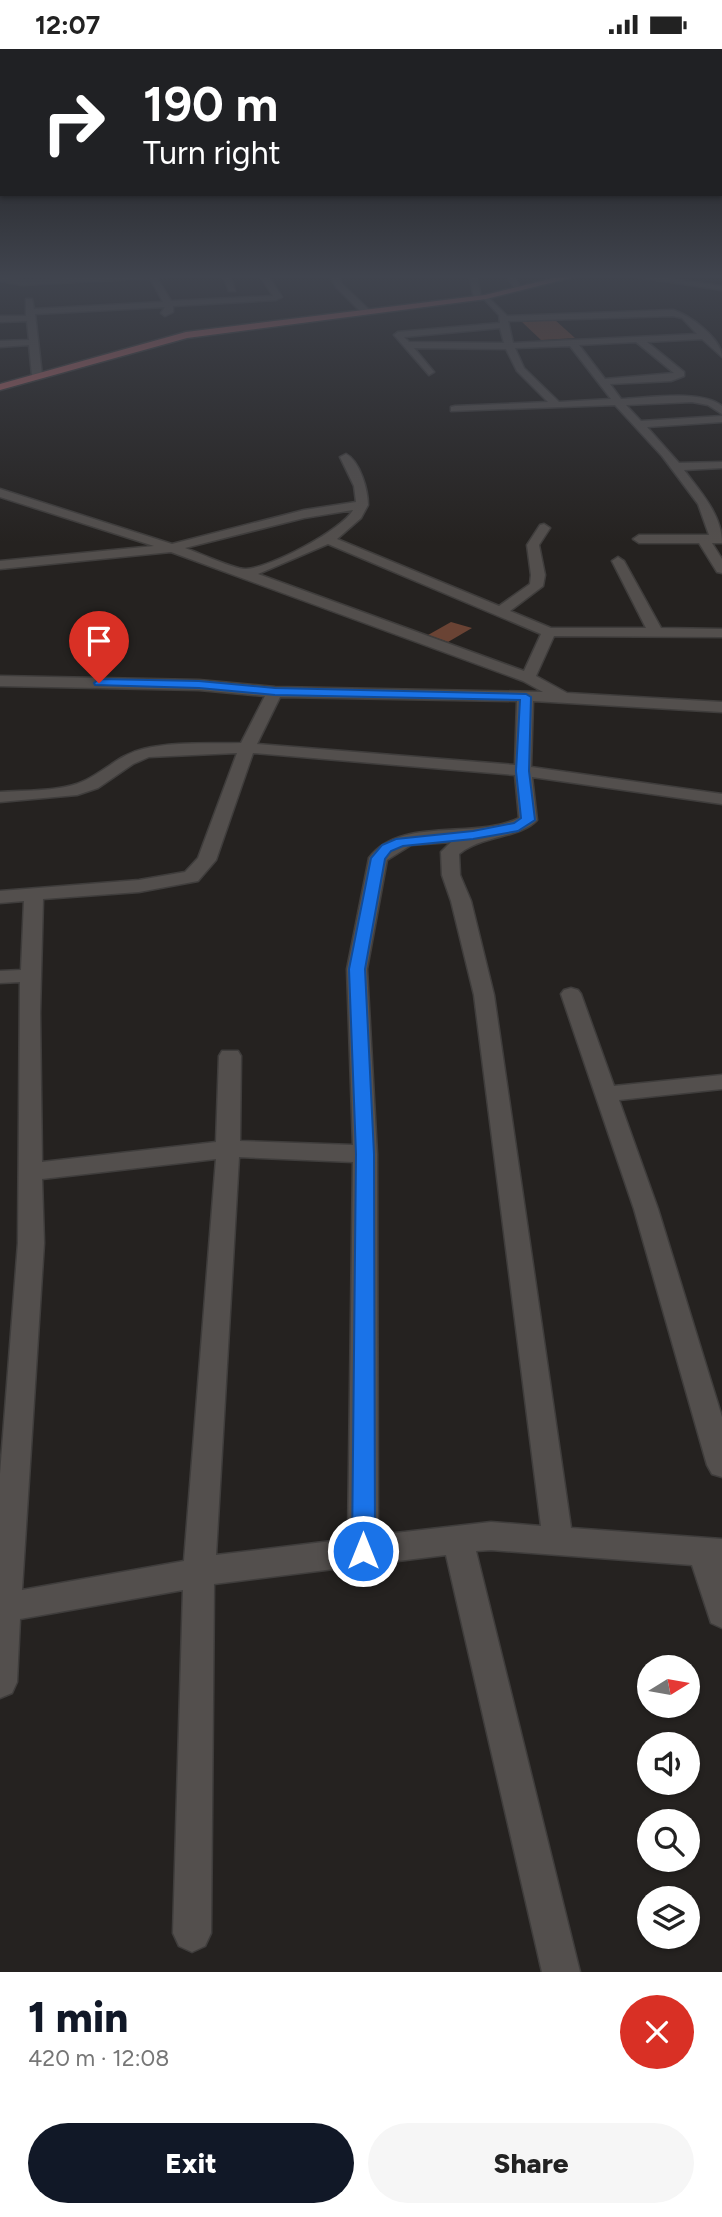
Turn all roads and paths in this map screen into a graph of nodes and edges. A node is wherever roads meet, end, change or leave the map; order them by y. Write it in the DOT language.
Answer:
graph roads {
  1 [pos="35,364"];
  2 [pos="79,364"];
  3 [pos="423,364"];
  4 [pos="517,364"];
  5 [pos="588,364"];
  6 [pos="668,364"];
  7 [pos="429,372"];
  8 [pos="37,375"];
  9 [pos="602,382"];
  10 [pos="0,387"];
  11 [pos="618,403"];
  12 [pos="557,405"];
  13 [pos="455,408"];
  14 [pos="722,411"];
  15 [pos="722,419"];
  16 [pos="638,424"];
  17 [pos="346,457"];
  18 [pos="722,465"];
  19 [pos="676,467"];
  20 [pos="0,493"];
  21 [pos="362,505"];
  22 [pos="544,528"];
  23 [pos="327,539"];
  24 [pos="639,539"];
  25 [pos="714,539"];
  26 [pos="171,548"];
  27 [pos="618,561"];
  28 [pos="0,565"];
  29 [pos="722,569"];
  30 [pos="245,574"];
  31 [pos="499,612"];
  32 [pos="549,632"];
  33 [pos="656,633"];
  34 [pos="722,633"];
  35 [pos="0,681"];
  36 [pos="527,688"];
  37 [pos="275,692"];
  38 [pos="722,707"];
  39 [pos="247,748"];
  40 [pos="523,771"];
  41 [pos="0,797"];
  42 [pos="722,799"];
  43 [pos="473,835"];
  44 [pos="34,894"];
  45 [pos="0,897"];
  46 [pos="30,975"];
  47 [pos="0,977"];
  48 [pos="571,994"];
  49 [pos="230,1056"];
  50 [pos="722,1082"];
  51 [pos="606,1094"];
  52 [pos="228,1149"];
  53 [pos="365,1154"];
  54 [pos="30,1172"];
  55 [pos="722,1465"];
  56 [pos="458,1540"];
  57 [pos="558,1541"];
  58 [pos="363,1551"];
  59 [pos="713,1552"];
  60 [pos="199,1572"];
  61 [pos="3,1607"];
  62 [pos="722,1613"];
  63 [pos="0,1682"];
  64 [pos="192,1933"];
  65 [pos="561,1972"];
  1 -- 8 [label="street"];
  2 -- 8 [label="main road"];
  3 -- 7 [label="street"];
  4 -- 12 [label="street"];
  5 -- 9 [label="street"];
  6 -- 9 [label="street"];
  8 -- 10 [label="main road"];
  9 -- 11 [label="street"];
  11 -- 12 [label="street"];
  11 -- 14 [label="street"];
  11 -- 16 [label="street"];
  12 -- 13 [label="street"];
  15 -- 16 [label="street"];
  16 -- 19 [label="street"];
  17 -- 21 [label="street"];
  18 -- 19 [label="street"];
  19 -- 25 [label="street"];
  20 -- 26 [label="street"];
  21 -- 23 [label="street"];
  21 -- 26 [label="street"];
  22 -- 31 [label="street"];
  23 -- 30 [label="street"];
  23 -- 31 [label="street"];
  24 -- 25 [label="street"];
  25 -- 29 [label="street"];
  26 -- 28 [label="street"];
  26 -- 30 [label="street"];
  27 -- 33 [label="street"];
  30 -- 36 [label="street"];
  31 -- 32 [label="street"];
  32 -- 33 [label="street"];
  32 -- 36 [label="street"];
  33 -- 34 [label="street"];
  35 -- 37 [label="street"];
  36 -- 37 [label="street"];
  36 -- 38 [label="street"];
  36 -- 40 [label="street"];
  37 -- 39 [label="street"];
  39 -- 40 [label="street"];
  39 -- 41 [label="street"];
  39 -- 44 [label="street"];
  40 -- 42 [label="street"];
  40 -- 43 [label="street"];
  43 -- 53 [label="street"];
  43 -- 57 [label="street"];
  44 -- 45 [label="street"];
  44 -- 46 [label="street"];
  46 -- 47 [label="street"];
  46 -- 54 [label="street"];
  48 -- 51 [label="street"];
  49 -- 52 [label="street"];
  50 -- 51 [label="street"];
  51 -- 55 [label="street"];
  52 -- 53 [label="street"];
  52 -- 54 [label="street"];
  52 -- 60 [label="street"];
  53 -- 58 [label="street"];
  54 -- 61 [label="street"];
  56 -- 57 [label="street"];
  56 -- 58 [label="street"];
  56 -- 65 [label="street"];
  57 -- 59 [label="street"];
  58 -- 60 [label="street"];
  59 -- 62 [label="street"];
  60 -- 61 [label="street"];
  60 -- 64 [label="street"];
  61 -- 63 [label="street"];
}
